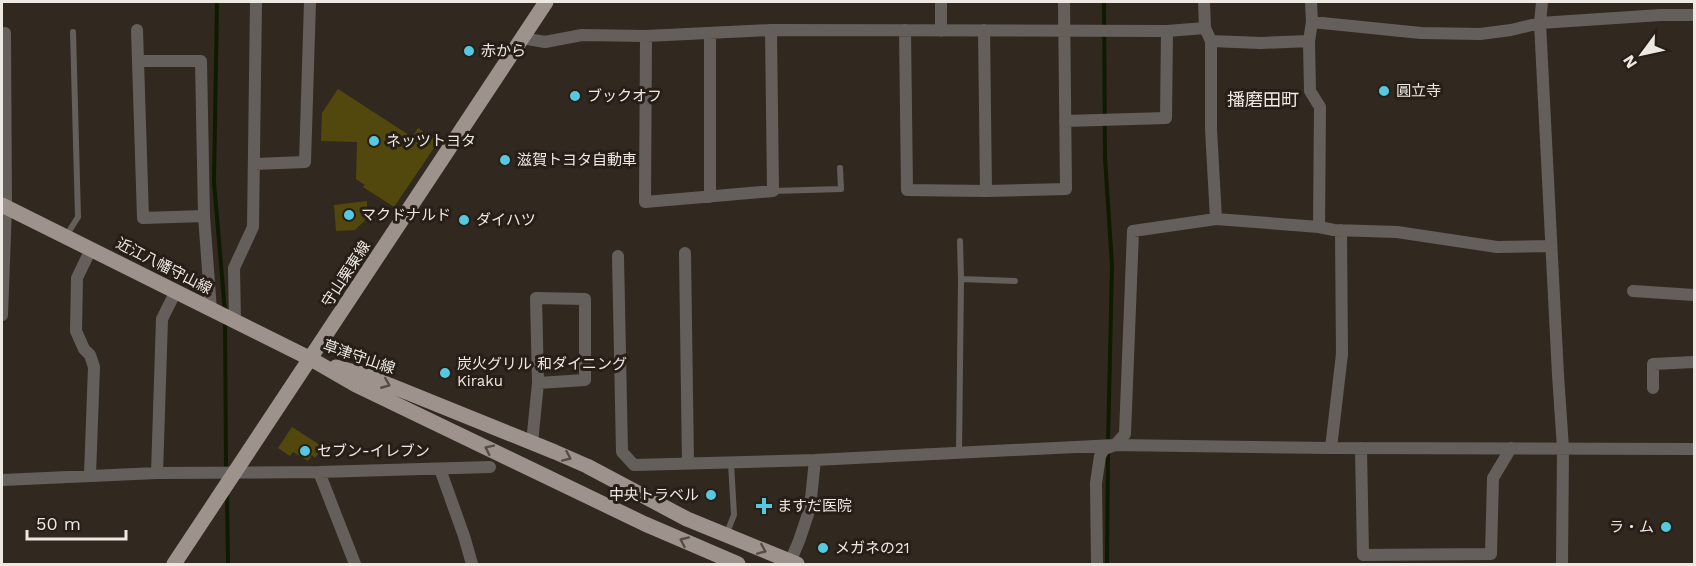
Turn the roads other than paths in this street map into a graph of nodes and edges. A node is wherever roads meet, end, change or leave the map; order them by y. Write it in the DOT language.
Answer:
graph roads {
  1 [pos="256,2"];
  2 [pos="310,2"];
  3 [pos="546,2"];
  4 [pos="941,2"];
  5 [pos="1064,2"];
  6 [pos="1204,2"];
  7 [pos="1311,2"];
  8 [pos="1542,2"];
  9 [pos="1695,15"];
  10 [pos="1312,22"];
  11 [pos="1540,23"];
  12 [pos="1205,28"];
  13 [pos="1064,29"];
  14 [pos="137,30"];
  15 [pos="771,30"];
  16 [pos="905,30"];
  17 [pos="984,30"];
  18 [pos="941,31"];
  19 [pos="1167,31"];
  20 [pos="73,32"];
  21 [pos="5,33"];
  22 [pos="710,33"];
  23 [pos="646,36"];
  24 [pos="522,38"];
  25 [pos="1211,41"];
  26 [pos="1309,41"];
  27 [pos="138,61"];
  28 [pos="1065,121"];
  29 [pos="254,164"];
  30 [pos="840,168"];
  31 [pos="986,191"];
  32 [pos="773,192"];
  33 [pos="710,197"];
  34 [pos="4,206"];
  35 [pos="204,216"];
  36 [pos="1216,219"];
  37 [pos="1319,227"];
  38 [pos="1341,230"];
  39 [pos="66,237"];
  40 [pos="960,241"];
  41 [pos="1551,246"];
  42 [pos="91,249"];
  43 [pos="685,253"];
  44 [pos="618,256"];
  45 [pos="961,279"];
  46 [pos="1015,281"];
  47 [pos="176,291"];
  48 [pos="1634,291"];
  49 [pos="1695,295"];
  50 [pos="211,310"];
  51 [pos="2,315"];
  52 [pos="235,322"];
  53 [pos="310,359"];
  54 [pos="1695,362"];
  55 [pos="538,383"];
  56 [pos="1653,388"];
  57 [pos="532,443"];
  58 [pos="1115,445"];
  59 [pos="1331,448"];
  60 [pos="1361,448"];
  61 [pos="1511,448"];
  62 [pos="1563,448"];
  63 [pos="1695,449"];
  64 [pos="959,453"];
  65 [pos="815,460"];
  66 [pos="688,463"];
  67 [pos="731,463"];
  68 [pos="490,467"];
  69 [pos="440,468"];
  70 [pos="157,472"];
  71 [pos="319,472"];
  72 [pos="234,473"];
  73 [pos="90,475"];
  74 [pos="2,480"];
  75 [pos="726,535"];
  76 [pos="1464,559"];
  77 [pos="174,564"];
  78 [pos="355,564"];
  79 [pos="472,564"];
  80 [pos="738,564"];
  81 [pos="792,564"];
  82 [pos="1097,564"];
  83 [pos="1562,564"];
  1 -- 29 [label="street"];
  2 -- 29 [label="street"];
  3 -- 24 [label="main road, 守山栗東線"];
  4 -- 18 [label="street"];
  5 -- 13 [label="street"];
  6 -- 12 [label="street"];
  7 -- 10 [label="street"];
  8 -- 11 [label="street"];
  9 -- 11 [label="street"];
  10 -- 11 [label="street"];
  10 -- 26 [label="street"];
  11 -- 41 [label="street"];
  12 -- 19 [label="street"];
  12 -- 25 [label="street"];
  13 -- 17 [label="street"];
  13 -- 19 [label="street"];
  13 -- 28 [label="street"];
  14 -- 27 [label="street"];
  15 -- 16 [label="street"];
  15 -- 22 [label="street"];
  15 -- 32 [label="street"];
  16 -- 18 [label="street"];
  16 -- 31 [label="street"];
  17 -- 18 [label="street"];
  17 -- 31 [label="street"];
  19 -- 28 [label="street"];
  20 -- 39 [label="lane"];
  21 -- 34 [label="street"];
  22 -- 23 [label="street"];
  22 -- 33 [label="street"];
  23 -- 24 [label="street"];
  23 -- 33 [label="street"];
  24 -- 53 [label="main road, 守山栗東線"];
  25 -- 26 [label="street"];
  25 -- 36 [label="street"];
  26 -- 37 [label="street"];
  27 -- 35 [label="street"];
  27 -- 35 [label="street"];
  28 -- 31 [label="street"];
  29 -- 52 [label="street"];
  30 -- 32 [label="lane"];
  32 -- 33 [label="street"];
  34 -- 39 [label="main road, 近江八幡守山線"];
  34 -- 51 [label="street"];
  35 -- 50 [label="street"];
  36 -- 37 [label="street"];
  36 -- 58 [label="street"];
  37 -- 38 [label="street"];
  38 -- 41 [label="street"];
  38 -- 59 [label="street"];
  39 -- 42 [label="main road, 近江八幡守山線"];
  40 -- 45 [label="lane"];
  41 -- 62 [label="street"];
  42 -- 47 [label="main road, 近江八幡守山線"];
  42 -- 73 [label="street"];
  43 -- 66 [label="street"];
  44 -- 66 [label="street"];
  45 -- 46 [label="lane"];
  45 -- 64 [label="lane"];
  47 -- 50 [label="main road, 近江八幡守山線"];
  47 -- 70 [label="street"];
  48 -- 49 [label="street"];
  50 -- 52 [label="main road, 近江八幡守山線"];
  52 -- 53 [label="main road, 近江八幡守山線"];
  53 -- 57 [label="main road, 草津守山線, one-way"];
  53 -- 72 [label="main road, 守山栗東線"];
  80 -- 53 [label="main road, 草津守山線, one-way"];
  54 -- 56 [label="street"];
  55 -- 55 [label="street"];
  55 -- 57 [label="street"];
  57 -- 75 [label="main road, 草津守山線, one-way"];
  58 -- 59 [label="street"];
  58 -- 64 [label="street"];
  58 -- 82 [label="street"];
  59 -- 60 [label="street"];
  60 -- 61 [label="street"];
  60 -- 76 [label="street"];
  61 -- 62 [label="street"];
  61 -- 76 [label="street"];
  62 -- 63 [label="street"];
  62 -- 83 [label="street"];
  64 -- 65 [label="street"];
  65 -- 67 [label="street"];
  65 -- 81 [label="street"];
  66 -- 67 [label="street"];
  67 -- 75 [label="lane"];
  68 -- 69 [label="street"];
  69 -- 71 [label="street"];
  69 -- 79 [label="street"];
  70 -- 72 [label="street"];
  70 -- 73 [label="street"];
  71 -- 72 [label="street"];
  71 -- 78 [label="street"];
  72 -- 77 [label="main road, 守山栗東線"];
  73 -- 74 [label="street"];
  75 -- 81 [label="main road, 草津守山線, one-way"];
}
